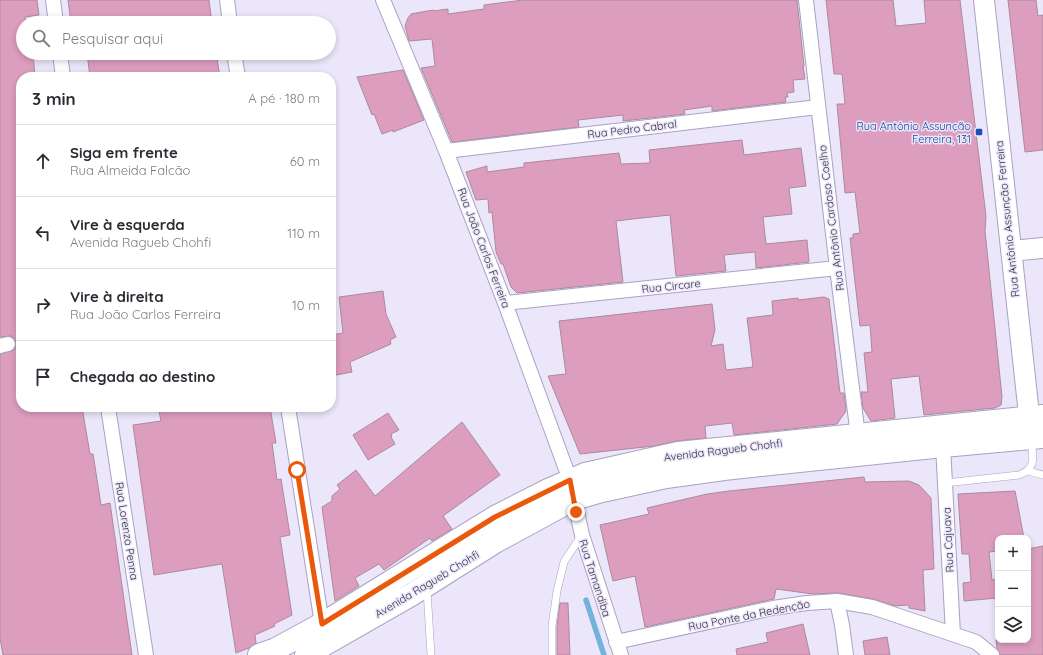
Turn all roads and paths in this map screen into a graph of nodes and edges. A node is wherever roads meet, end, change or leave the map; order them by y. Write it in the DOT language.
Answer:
graph roads {
  1 [pos="53,0"];
  2 [pos="226,0"];
  3 [pos="383,0"];
  4 [pos="806,0"];
  5 [pos="984,0"];
  6 [pos="55,16"];
  7 [pos="229,16"];
  8 [pos="61,60"];
  9 [pos="235,60"];
  10 [pos="62,72"];
  11 [pos="237,72"];
  12 [pos="818,107"];
  13 [pos="446,151"];
  14 [pos="1043,248"];
  15 [pos="1011,251"];
  16 [pos="836,268"];
  17 [pos="505,303"];
  18 [pos="109,412"];
  19 [pos="289,412"];
  20 [pos="1036,427"];
  21 [pos="858,436"];
  22 [pos="943,446"];
  23 [pos="1028,471"];
  24 [pos="1043,475"];
  25 [pos="945,482"];
  26 [pos="572,490"];
  27 [pos="582,535"];
  28 [pos="426,586"];
  29 [pos="837,601"];
  30 [pos="322,624"];
  31 [pos="953,634"];
  32 [pos="618,648"];
  33 [pos="146,655"];
  34 [pos="259,655"];
  35 [pos="306,655"];
  36 [pos="431,655"];
  37 [pos="552,655"];
  38 [pos="846,655"];
  39 [pos="992,655"];
  1 -- 6 [label="street"];
  2 -- 7 [label="street"];
  3 -- 13 [label="street, Rua João Carlos Ferreira"];
  4 -- 12 [label="street, Rua Antônio Cardoso Coelho"];
  5 -- 15 [label="main road, Rua Antônio Assunção Ferreira"];
  8 -- 10 [label="street"];
  9 -- 11 [label="street"];
  12 -- 13 [label="street, Rua Pedro Cabral"];
  12 -- 16 [label="street, Rua Antônio Cardoso Coelho"];
  13 -- 17 [label="street, Rua João Carlos Ferreira"];
  14 -- 15 [label="main road"];
  15 -- 20 [label="main road, Rua Antônio Assunção Ferreira"];
  16 -- 17 [label="street, Rua Circare"];
  16 -- 21 [label="street, Rua Antônio Cardoso Coelho"];
  17 -- 26 [label="street, Rua João Carlos Ferreira"];
  18 -- 33 [label="street, Rua Lorenzo Penna"];
  19 -- 30 [label="street"];
  20 -- 21 [label="main road, Avenida Ragueb Chohfi"];
  20 -- 22 [label="main road, Avenida Ragueb Chohfi"];
  20 -- 23 [label="lane"];
  21 -- 26 [label="main road, Avenida Ragueb Chohfi"];
  22 -- 25 [label="street, Rua Cajuava"];
  22 -- 26 [label="main road, Avenida Ragueb Chohfi"];
  23 -- 24 [label="lane"];
  23 -- 25 [label="lane"];
  25 -- 31 [label="street, Rua Cajuava"];
  26 -- 27 [label="street, Rua Tamandiba"];
  26 -- 28 [label="main road, Avenida Ragueb Chohfi"];
  26 -- 30 [label="main road, Avenida Ragueb Chohfi"];
  27 -- 32 [label="street, Rua Tamandiba"];
  27 -- 37 [label="lane"];
  28 -- 35 [label="main road, Avenida Ragueb Chohfi"];
  28 -- 36 [label="lane"];
  29 -- 31 [label="street, Rua Ponte da Redenção"];
  29 -- 32 [label="street, Rua Ponte da Redenção"];
  29 -- 38 [label="street"];
  30 -- 34 [label="main road, Avenida Ragueb Chohfi"];
  31 -- 39 [label="street, Rua Ponte da Redenção"];
}
